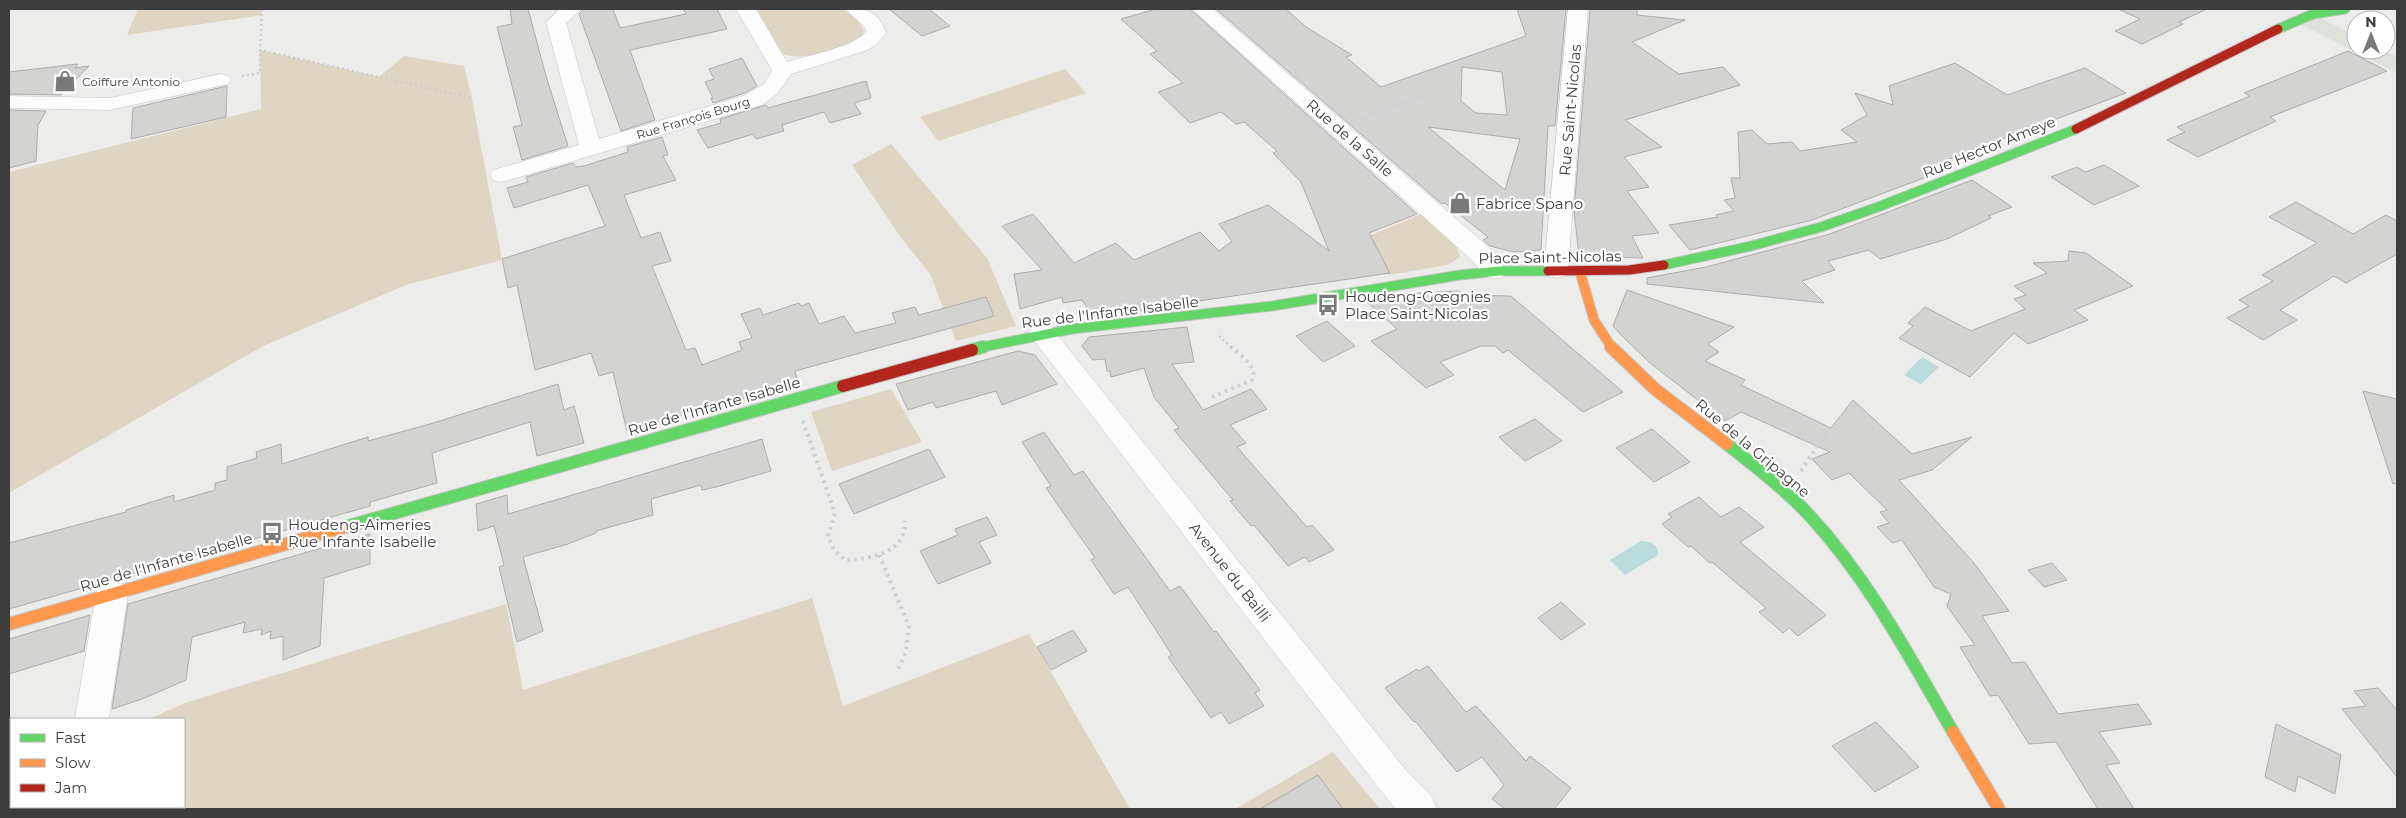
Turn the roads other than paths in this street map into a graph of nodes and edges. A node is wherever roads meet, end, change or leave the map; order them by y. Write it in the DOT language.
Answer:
graph roads {
  1 [pos="572,9"];
  2 [pos="746,9"];
  3 [pos="855,9"];
  4 [pos="1202,9"];
  5 [pos="1578,9"];
  6 [pos="2345,9"];
  7 [pos="782,70"];
  8 [pos="221,80"];
  9 [pos="9,102"];
  10 [pos="591,149"];
  11 [pos="501,175"];
  12 [pos="1556,270"];
  13 [pos="1629,270"];
  14 [pos="1494,271"];
  15 [pos="1580,272"];
  16 [pos="1441,277"];
  17 [pos="1042,334"];
  18 [pos="112,593"];
  19 [pos="9,624"];
  20 [pos="92,718"];
  21 [pos="1419,809"];
  22 [pos="1999,809"];
  1 -- 10 [label="street"];
  2 -- 7 [label="street"];
  3 -- 7 [label="street"];
  4 -- 14 [label="street, Rue de la Salle"];
  5 -- 12 [label="street, Rue Saint-Nicolas"];
  6 -- 13 [label="street, Rue Hector Ameye"];
  7 -- 10 [label="street, Rue François Bourg"];
  8 -- 9 [label="street"];
  10 -- 11 [label="street, Rue François Bourg"];
  12 -- 14 [label="street, Place Saint-Nicolas"];
  12 -- 15 [label="street, Place Saint-Nicolas"];
  13 -- 15 [label="street, Place Saint-Nicolas"];
  14 -- 16 [label="street, Place Saint-Nicolas"];
  15 -- 22 [label="street, Rue de la Gripagne"];
  16 -- 17 [label="street, Rue de l'Infante Isabelle"];
  17 -- 18 [label="street, Rue de l'Infante Isabelle"];
  17 -- 21 [label="street, Avenue du Bailli"];
  18 -- 19 [label="street, Rue de l'Infante Isabelle"];
  18 -- 20 [label="street"];
}
